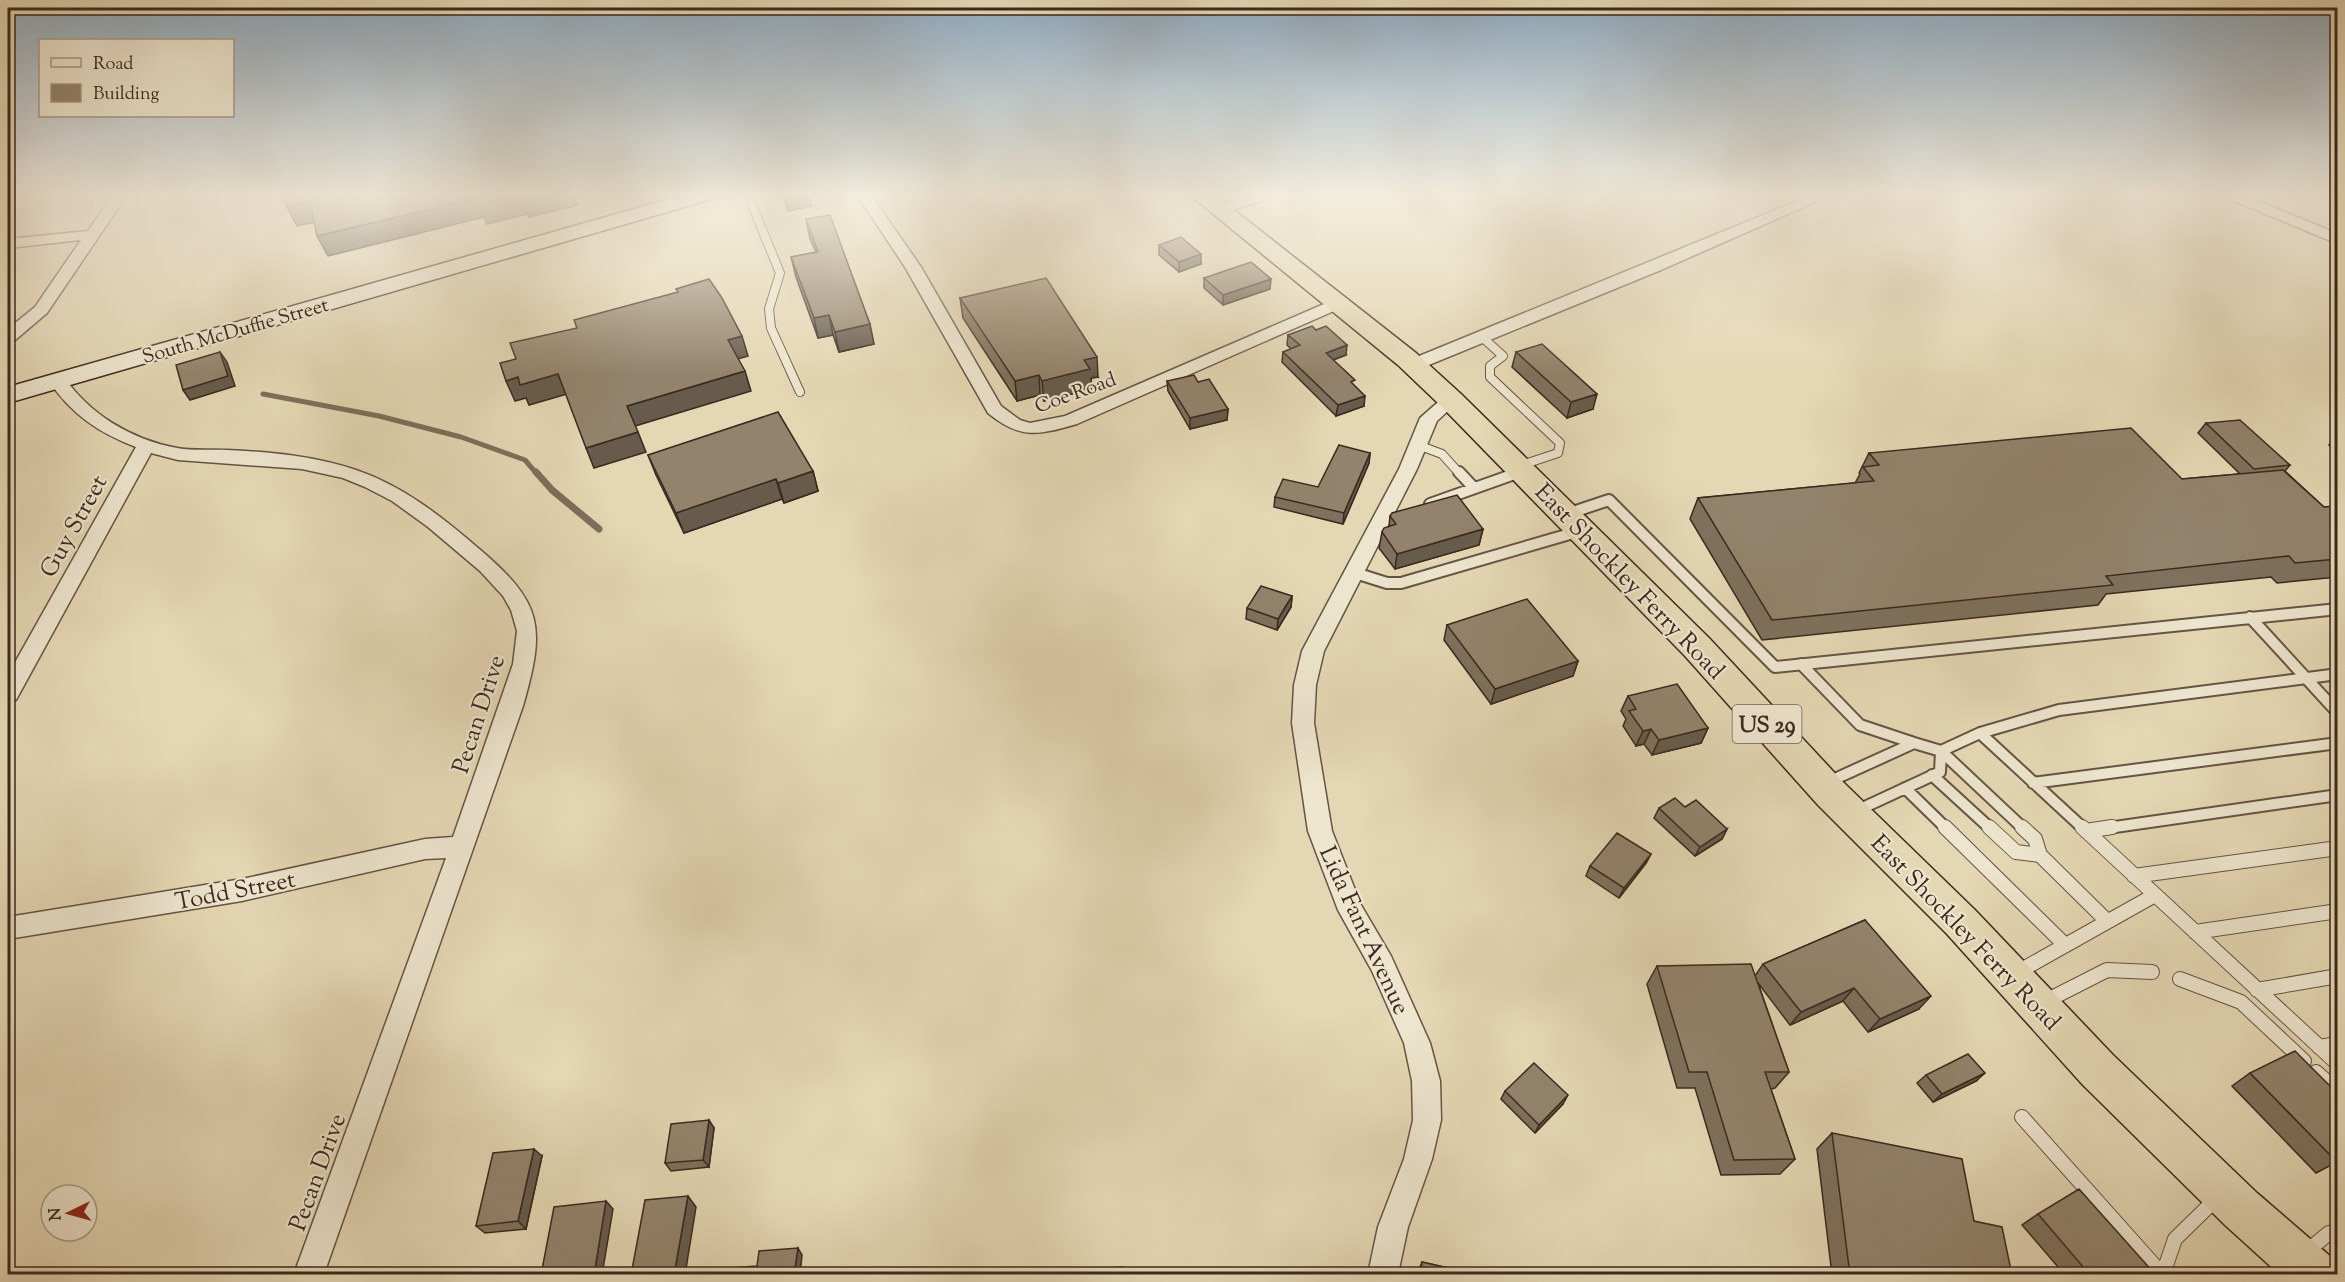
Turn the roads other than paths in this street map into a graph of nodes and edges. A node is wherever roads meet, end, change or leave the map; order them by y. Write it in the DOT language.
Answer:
graph roads {
  1 [pos="78,255"];
  2 [pos="497,255"];
  3 [pos="773,255"];
  4 [pos="905,255"];
  5 [pos="1275,255"];
  6 [pos="1684,255"];
  7 [pos="1336,304"];
  8 [pos="8,337"];
  9 [pos="1482,337"];
  10 [pos="1413,364"];
  11 [pos="58,381"];
  12 [pos="801,392"];
  13 [pos="8,395"];
  14 [pos="1451,400"];
  15 [pos="146,445"];
  16 [pos="1418,445"];
  17 [pos="1521,469"];
  18 [pos="1474,488"];
  19 [pos="1422,507"];
  20 [pos="1575,522"];
  21 [pos="1352,572"];
  22 [pos="2337,609"];
  23 [pos="2250,618"];
  24 [pos="1801,664"];
  25 [pos="2337,674"];
  26 [pos="2304,678"];
  27 [pos="8,694"];
  28 [pos="2337,712"];
  29 [pos="1980,733"];
  30 [pos="2337,742"];
  31 [pos="1914,743"];
  32 [pos="1941,751"];
  33 [pos="1932,775"];
  34 [pos="2033,783"];
  35 [pos="1823,784"];
  36 [pos="1905,788"];
  37 [pos="2337,795"];
  38 [pos="1851,813"];
  39 [pos="2086,831"];
  40 [pos="462,846"];
  41 [pos="2337,848"];
  42 [pos="2040,855"];
  43 [pos="2134,876"];
  44 [pos="2154,895"];
  45 [pos="2337,911"];
  46 [pos="2107,921"];
  47 [pos="8,928"];
  48 [pos="2195,933"];
  49 [pos="2064,944"];
  50 [pos="2152,972"];
  51 [pos="2010,976"];
  52 [pos="2337,976"];
  53 [pos="2180,979"];
  54 [pos="2257,990"];
  55 [pos="2037,1005"];
  56 [pos="2337,1044"];
  57 [pos="2319,1047"];
  58 [pos="2337,1064"];
  59 [pos="2337,1092"];
  60 [pos="2022,1117"];
  61 [pos="2223,1192"];
  62 [pos="2337,1235"];
  63 [pos="2305,1267"];
  64 [pos="309,1275"];
  65 [pos="1383,1275"];
  66 [pos="2162,1275"];
  1 -- 8 [label="street"];
  2 -- 11 [label="street, South McDuffie Street"];
  3 -- 12 [label="lane"];
  4 -- 7 [label="street, Coe Road"];
  5 -- 7 [label="highway, East Shockley Ferry Road / US 29"];
  6 -- 9 [label="street"];
  7 -- 10 [label="highway, East Shockley Ferry Road / US 29"];
  9 -- 10 [label="street"];
  9 -- 17 [label="lane"];
  10 -- 14 [label="highway, East Shockley Ferry Road / US 29"];
  11 -- 13 [label="street, South McDuffie Street"];
  11 -- 15 [label="street, Pecan Drive"];
  14 -- 16 [label="street, Lida Fant Avenue"];
  14 -- 17 [label="highway, East Shockley Ferry Road / US 29"];
  15 -- 27 [label="street, Guy Street"];
  15 -- 40 [label="street, Pecan Drive"];
  16 -- 18 [label="lane"];
  16 -- 21 [label="street, Lida Fant Avenue"];
  17 -- 18 [label="lane"];
  17 -- 20 [label="highway, East Shockley Ferry Road / US 29"];
  18 -- 19 [label="lane"];
  20 -- 21 [label="lane"];
  20 -- 24 [label="lane"];
  20 -- 35 [label="highway, East Shockley Ferry Road / US 29"];
  21 -- 65 [label="street, Lida Fant Avenue"];
  22 -- 23 [label="lane"];
  23 -- 24 [label="lane"];
  23 -- 26 [label="lane"];
  24 -- 31 [label="lane"];
  25 -- 26 [label="lane"];
  26 -- 28 [label="lane"];
  26 -- 29 [label="lane"];
  29 -- 32 [label="lane"];
  29 -- 34 [label="lane"];
  30 -- 34 [label="lane"];
  31 -- 32 [label="lane"];
  31 -- 35 [label="lane"];
  32 -- 33 [label="lane"];
  32 -- 42 [label="lane"];
  33 -- 36 [label="lane"];
  33 -- 42 [label="lane"];
  34 -- 39 [label="lane"];
  35 -- 38 [label="highway, East Shockley Ferry Road / US 29"];
  36 -- 38 [label="lane"];
  36 -- 49 [label="lane"];
  37 -- 39 [label="lane"];
  38 -- 51 [label="highway, East Shockley Ferry Road / US 29"];
  39 -- 43 [label="lane"];
  40 -- 47 [label="street, Todd Street"];
  40 -- 64 [label="street, Pecan Drive"];
  41 -- 43 [label="lane"];
  42 -- 46 [label="lane"];
  43 -- 44 [label="lane"];
  44 -- 46 [label="lane"];
  44 -- 48 [label="lane"];
  45 -- 48 [label="lane"];
  46 -- 49 [label="lane"];
  48 -- 54 [label="lane"];
  49 -- 51 [label="lane"];
  50 -- 55 [label="lane"];
  51 -- 55 [label="highway, East Shockley Ferry Road / US 29"];
  52 -- 54 [label="lane"];
  53 -- 59 [label="lane"];
  54 -- 57 [label="lane"];
  55 -- 61 [label="highway, East Shockley Ferry Road / US 29"];
  56 -- 57 [label="lane"];
  57 -- 58 [label="lane"];
  60 -- 66 [label="lane"];
  61 -- 63 [label="highway, East Shockley Ferry Road / US 29"];
  61 -- 66 [label="lane"];
  62 -- 63 [label="lane"];
}
